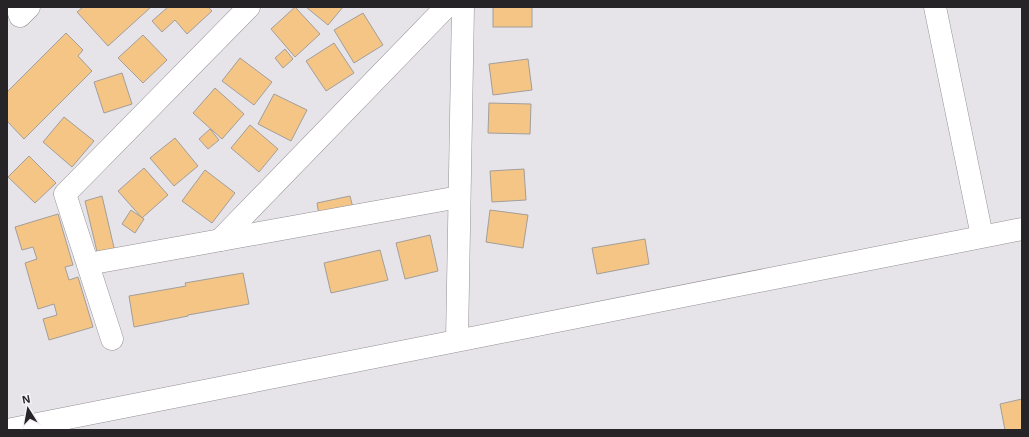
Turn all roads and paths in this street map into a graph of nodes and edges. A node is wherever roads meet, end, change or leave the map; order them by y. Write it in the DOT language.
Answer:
graph roads {
  1 [pos="17,7"];
  2 [pos="29,7"];
  3 [pos="249,7"];
  4 [pos="446,7"];
  5 [pos="463,7"];
  6 [pos="935,7"];
  7 [pos="459,197"];
  8 [pos="1022,229"];
  9 [pos="982,236"];
  10 [pos="220,240"];
  11 [pos="88,264"];
  12 [pos="112,339"];
  13 [pos="457,340"];
  14 [pos="7,430"];
  1 -- 2 [label="street"];
  3 -- 11 [label="street"];
  4 -- 10 [label="street"];
  5 -- 7 [label="street"];
  6 -- 9 [label="street"];
  7 -- 10 [label="street"];
  7 -- 13 [label="street"];
  8 -- 9 [label="street"];
  9 -- 13 [label="street"];
  10 -- 11 [label="street"];
  11 -- 12 [label="street"];
  13 -- 14 [label="street"];
}
